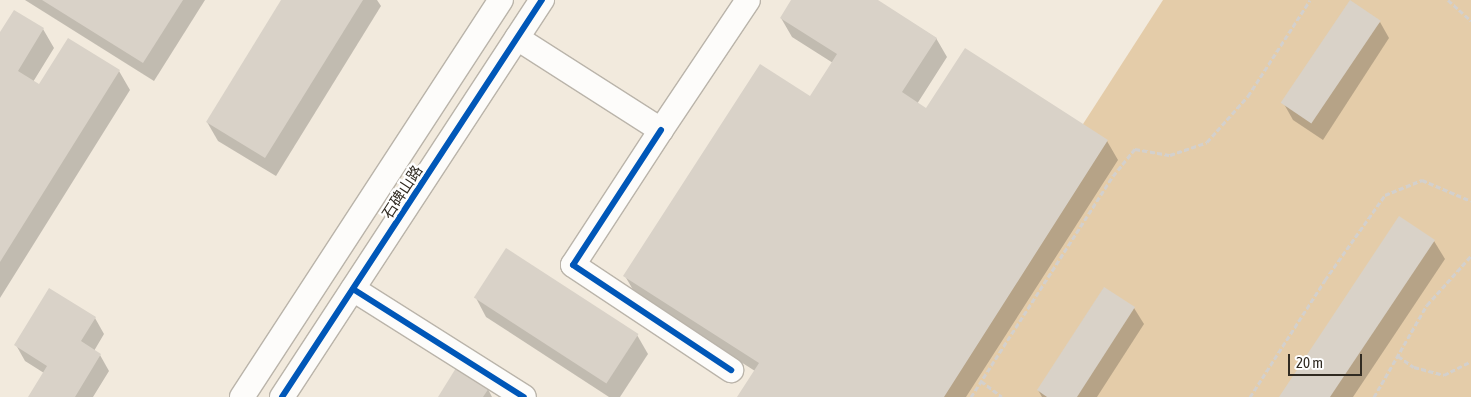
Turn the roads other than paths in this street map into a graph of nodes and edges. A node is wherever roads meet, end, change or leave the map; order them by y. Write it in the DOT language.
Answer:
graph roads {
  1 [pos="501,0"];
  2 [pos="542,0"];
  3 [pos="748,0"];
  4 [pos="517,38"];
  5 [pos="661,130"];
  6 [pos="353,288"];
  7 [pos="732,370"];
  8 [pos="242,397"];
  9 [pos="282,397"];
  10 [pos="524,397"];
  1 -- 8 [label="street"];
  2 -- 4 [label="street, 石碑山路"];
  3 -- 5 [label="street"];
  4 -- 5 [label="street"];
  4 -- 6 [label="street, 石碑山路"];
  5 -- 7 [label="street"];
  6 -- 9 [label="street, 石碑山路"];
  6 -- 10 [label="street"];
}
